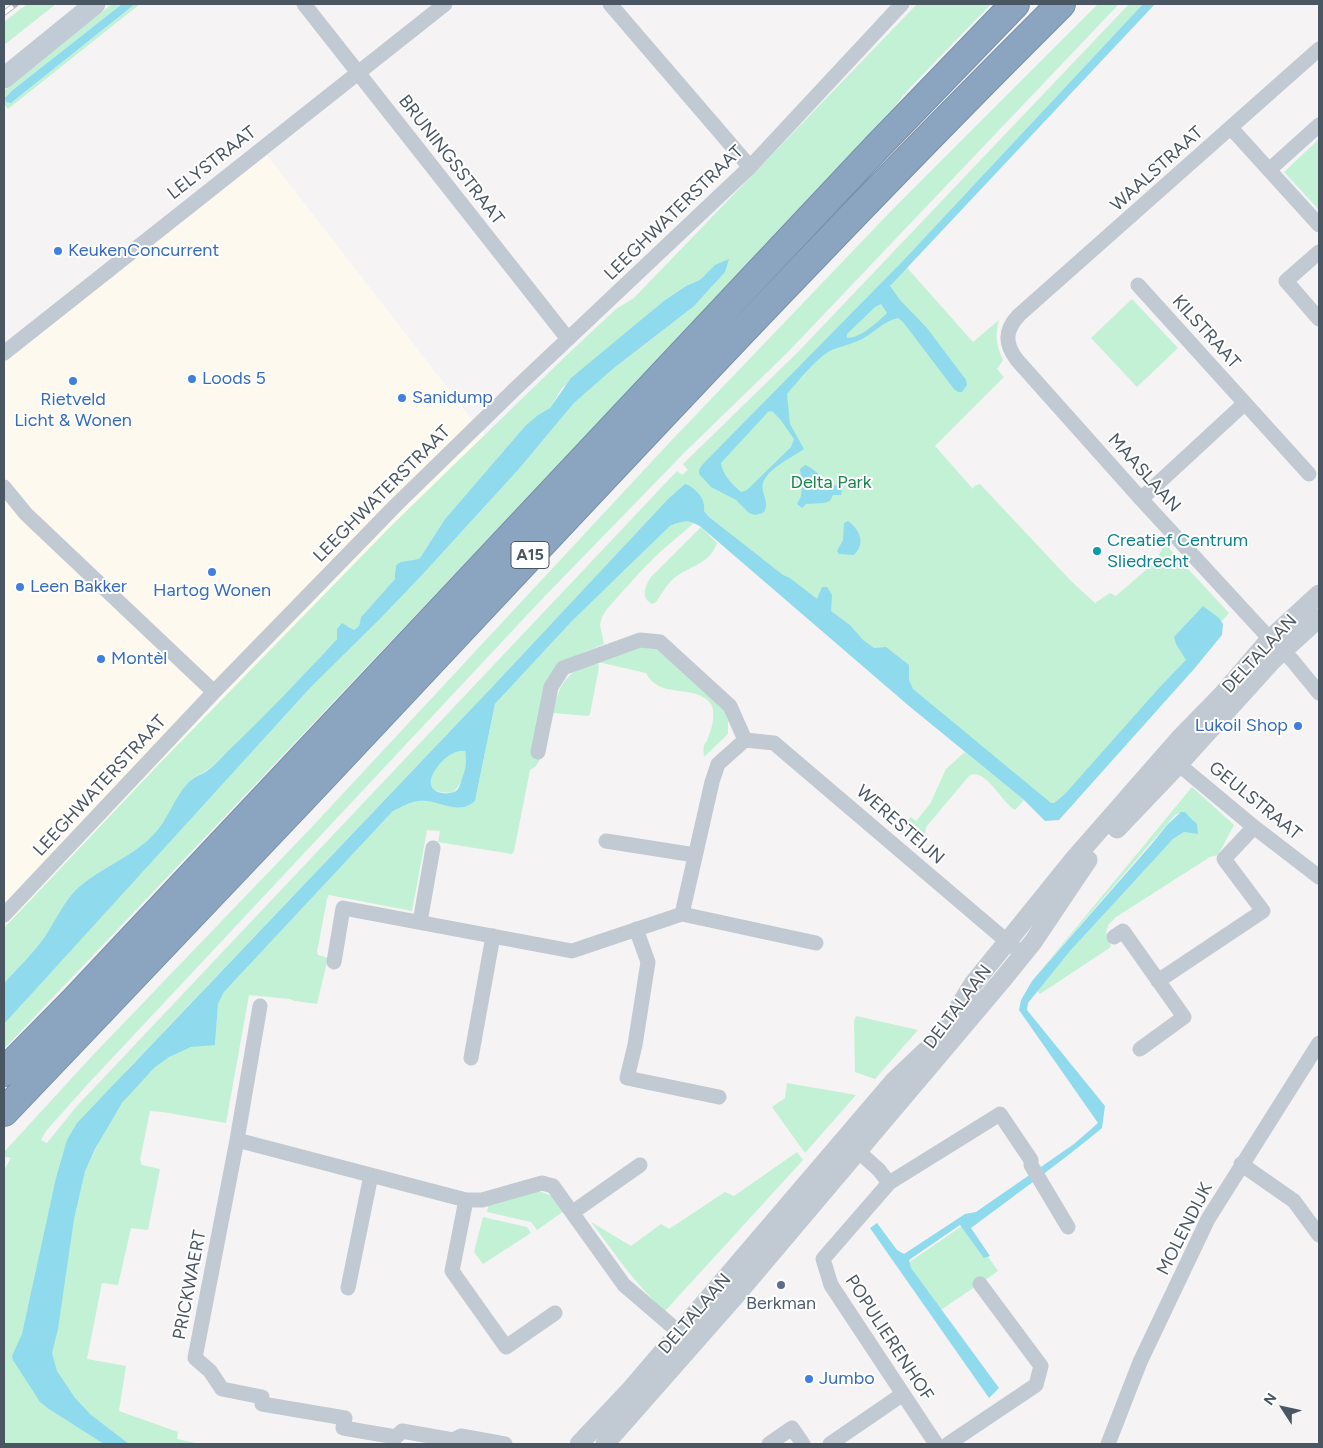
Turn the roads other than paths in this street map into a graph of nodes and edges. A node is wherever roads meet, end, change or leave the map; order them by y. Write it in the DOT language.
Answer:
graph roads {
  1 [pos="96,4"];
  2 [pos="304,4"];
  3 [pos="445,4"];
  4 [pos="610,4"];
  5 [pos="902,4"];
  6 [pos="1015,4"];
  7 [pos="1061,4"];
  8 [pos="1319,50"];
  9 [pos="358,72"];
  10 [pos="4,78"];
  11 [pos="1319,125"];
  12 [pos="1231,128"];
  13 [pos="750,167"];
  14 [pos="1269,170"];
  15 [pos="1319,225"];
  16 [pos="1319,252"];
  17 [pos="1138,285"];
  18 [pos="1019,315"];
  19 [pos="1319,318"];
  20 [pos="568,339"];
  21 [pos="4,353"];
  22 [pos="1245,403"];
  23 [pos="1309,474"];
  24 [pos="4,486"];
  25 [pos="1141,499"];
  26 [pos="1319,594"];
  27 [pos="1319,618"];
  28 [pos="1277,645"];
  29 [pos="214,692"];
  30 [pos="1319,693"];
  31 [pos="744,740"];
  32 [pos="538,752"];
  33 [pos="1173,759"];
  34 [pos="1254,827"];
  35 [pos="606,841"];
  36 [pos="433,848"];
  37 [pos="695,855"];
  38 [pos="1319,877"];
  39 [pos="682,914"];
  40 [pos="4,915"];
  41 [pos="420,922"];
  42 [pos="636,929"];
  43 [pos="493,936"];
  44 [pos="1114,937"];
  45 [pos="1007,942"];
  46 [pos="816,943"];
  47 [pos="1022,955"];
  48 [pos="334,962"];
  49 [pos="1158,981"];
  50 [pos="260,1006"];
  51 [pos="1319,1043"];
  52 [pos="1140,1048"];
  53 [pos="471,1058"];
  54 [pos="4,1072"];
  55 [pos="719,1097"];
  56 [pos="4,1112"];
  57 [pos="844,1138"];
  58 [pos="237,1140"];
  59 [pos="858,1152"];
  60 [pos="1241,1164"];
  61 [pos="640,1165"];
  62 [pos="371,1176"];
  63 [pos="889,1183"];
  64 [pos="466,1200"];
  65 [pos="573,1212"];
  66 [pos="1068,1227"];
  67 [pos="1319,1235"];
  68 [pos="980,1284"];
  69 [pos="348,1288"];
  70 [pos="555,1313"];
  71 [pos="686,1338"];
  72 [pos="903,1394"];
  73 [pos="505,1444"];
  74 [pos="579,1444"];
  75 [pos="605,1444"];
  76 [pos="769,1444"];
  77 [pos="803,1444"];
  78 [pos="830,1444"];
  79 [pos="936,1444"];
  80 [pos="948,1444"];
  81 [pos="1108,1444"];
  1 -- 10 [label="main road"];
  2 -- 9 [label="street, BRUNINGSSTRAAT"];
  3 -- 9 [label="street, LELYSTRAAT"];
  4 -- 13 [label="street"];
  5 -- 13 [label="street, LEEGHWATERSTRAAT"];
  6 -- 54 [label="highway, A15"];
  7 -- 56 [label="highway, A15"];
  8 -- 12 [label="street, WAALSTRAAT"];
  9 -- 20 [label="street, BRUNINGSSTRAAT"];
  9 -- 21 [label="street, LELYSTRAAT"];
  11 -- 14 [label="street"];
  12 -- 14 [label="street"];
  12 -- 18 [label="street, WAALSTRAAT"];
  13 -- 20 [label="street, LEEGHWATERSTRAAT"];
  14 -- 15 [label="street"];
  16 -- 19 [label="street"];
  17 -- 22 [label="street, KILSTRAAT"];
  18 -- 25 [label="street, MAASLAAN"];
  20 -- 29 [label="street, LEEGHWATERSTRAAT"];
  22 -- 23 [label="street, KILSTRAAT"];
  22 -- 25 [label="street"];
  24 -- 29 [label="street"];
  25 -- 28 [label="street, MAASLAAN"];
  26 -- 28 [label="street, DELTALAAN"];
  27 -- 28 [label="street, DELTALAAN"];
  28 -- 30 [label="street, MAASLAAN"];
  28 -- 33 [label="street, DELTALAAN"];
  29 -- 40 [label="street, LEEGHWATERSTRAAT"];
  31 -- 32 [label="street"];
  31 -- 37 [label="street"];
  31 -- 45 [label="street, WERESTEIJN"];
  33 -- 34 [label="street, GEULSTRAAT"];
  33 -- 45 [label="street, DELTALAAN"];
  33 -- 47 [label="street, DELTALAAN"];
  34 -- 38 [label="street, GEULSTRAAT"];
  34 -- 49 [label="street"];
  35 -- 37 [label="street"];
  36 -- 41 [label="street"];
  37 -- 39 [label="street"];
  39 -- 42 [label="street"];
  39 -- 46 [label="street"];
  41 -- 43 [label="street"];
  41 -- 48 [label="street"];
  42 -- 43 [label="street"];
  42 -- 55 [label="street"];
  43 -- 53 [label="street"];
  44 -- 49 [label="street"];
  45 -- 47 [label="street, WERESTEIJN"];
  45 -- 57 [label="street, DELTALAAN"];
  47 -- 59 [label="street, DELTALAAN"];
  49 -- 52 [label="street"];
  50 -- 58 [label="street, PRICKWAERT"];
  51 -- 60 [label="street, MOLENDIJK"];
  57 -- 59 [label="street"];
  57 -- 71 [label="street, DELTALAAN"];
  58 -- 62 [label="street"];
  58 -- 73 [label="street, PRICKWAERT"];
  59 -- 63 [label="street"];
  59 -- 71 [label="street, DELTALAAN"];
  60 -- 67 [label="street"];
  60 -- 81 [label="street, MOLENDIJK"];
  61 -- 65 [label="street"];
  62 -- 64 [label="street"];
  62 -- 69 [label="street"];
  63 -- 66 [label="street, POPULIERENHOF"];
  63 -- 72 [label="street, POPULIERENHOF"];
  64 -- 65 [label="street"];
  64 -- 70 [label="street"];
  65 -- 71 [label="street"];
  68 -- 80 [label="street"];
  71 -- 74 [label="street, DELTALAAN"];
  71 -- 75 [label="street, DELTALAAN"];
  72 -- 78 [label="street"];
  72 -- 79 [label="street, POPULIERENHOF"];
  76 -- 77 [label="street"];
}
